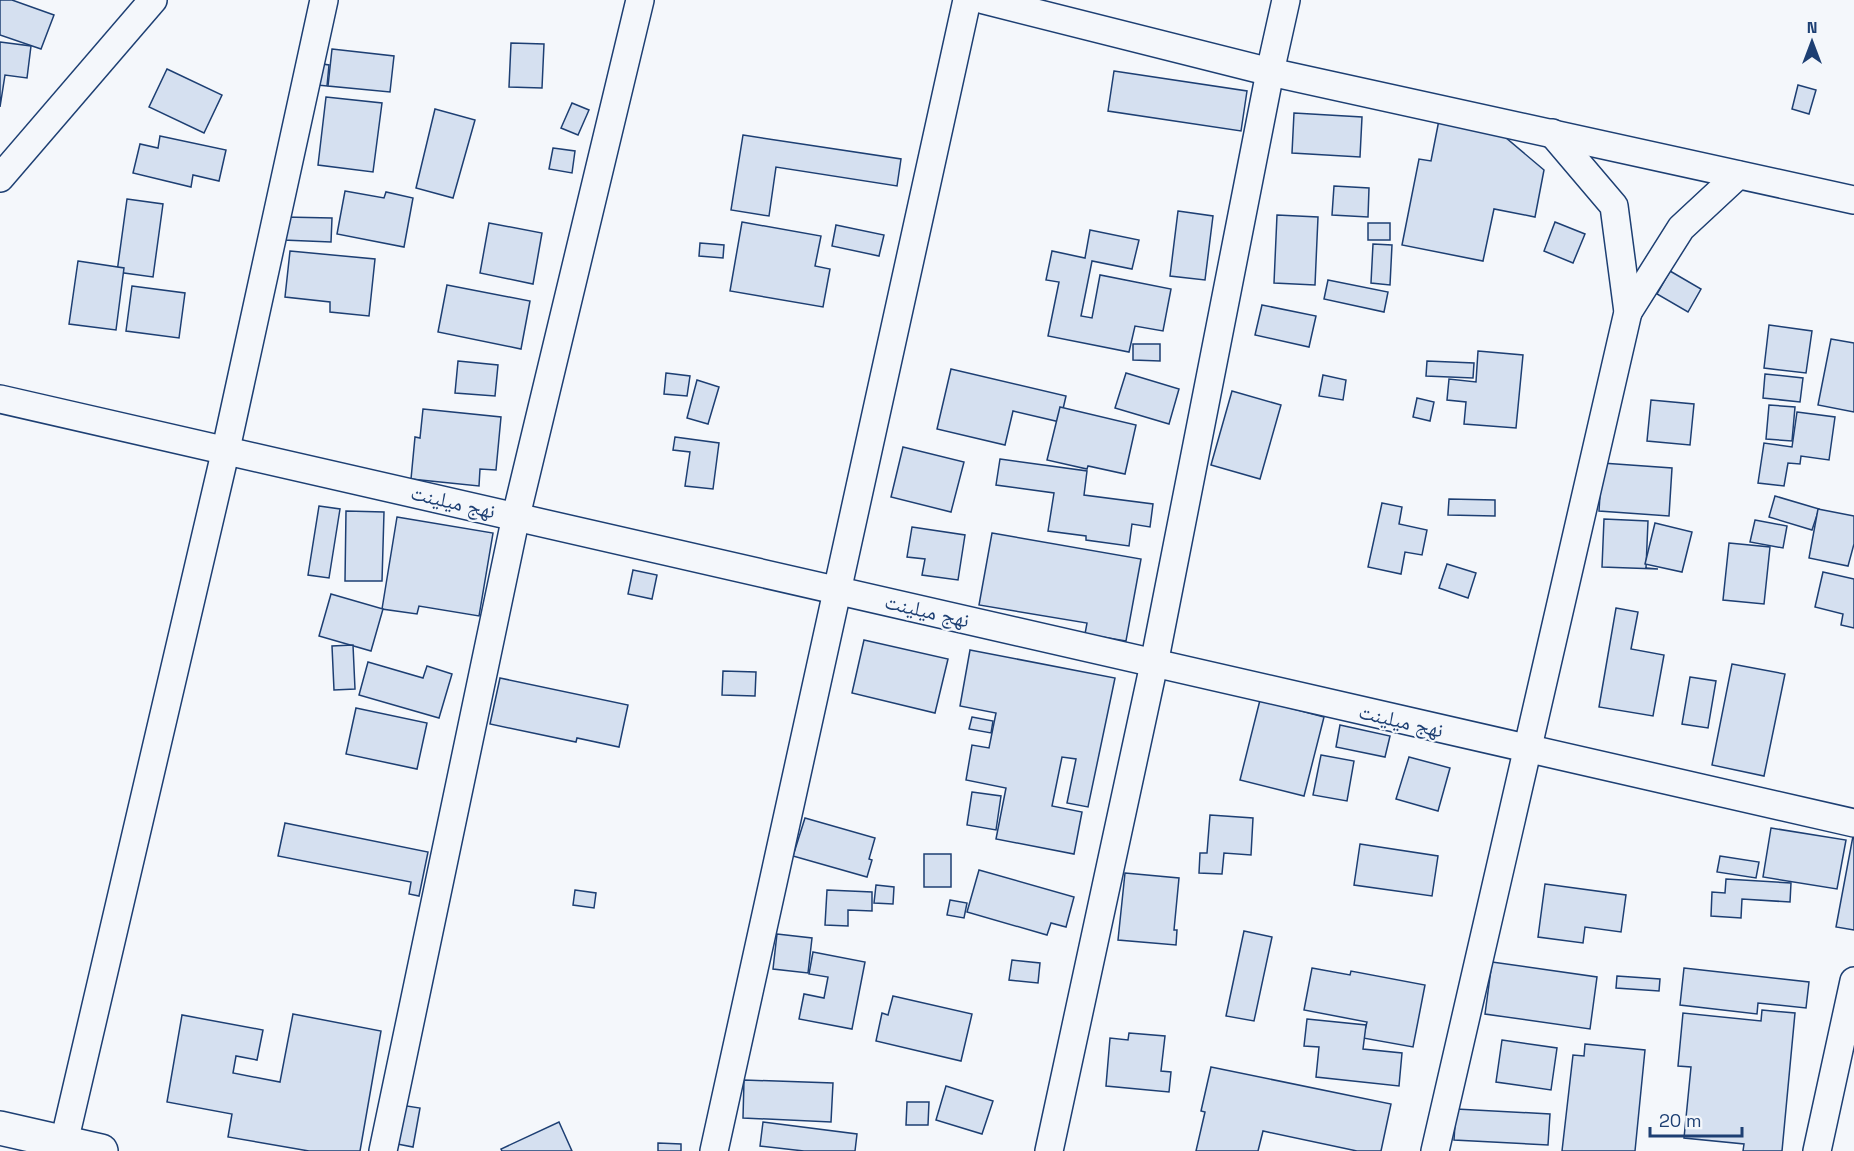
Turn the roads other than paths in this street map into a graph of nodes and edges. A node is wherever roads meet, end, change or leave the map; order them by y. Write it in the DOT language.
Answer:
graph roads {
  1 [pos="153,0"];
  2 [pos="324,0"];
  3 [pos="640,0"];
  4 [pos="967,0"];
  5 [pos="984,0"];
  6 [pos="1286,0"];
  7 [pos="1270,72"];
  8 [pos="1552,132"];
  9 [pos="1738,175"];
  10 [pos="0,178"];
  11 [pos="1854,200"];
  12 [pos="1628,312"];
  13 [pos="0,399"];
  14 [pos="226,449"];
  15 [pos="516,516"];
  16 [pos="838,590"];
  17 [pos="1154,664"];
  18 [pos="1527,750"];
  19 [pos="1854,823"];
  20 [pos="1854,981"];
  21 [pos="0,1128"];
  22 [pos="63,1147"];
  23 [pos="101,1151"];
  24 [pos="383,1151"];
  25 [pos="714,1151"];
  26 [pos="1049,1151"];
  27 [pos="1435,1151"];
  28 [pos="1817,1151"];
  1 -- 10 [label="street"];
  2 -- 14 [label="street"];
  3 -- 15 [label="street"];
  4 -- 16 [label="street"];
  5 -- 7 [label="street"];
  6 -- 7 [label="street"];
  7 -- 8 [label="street"];
  7 -- 17 [label="street"];
  8 -- 9 [label="street"];
  8 -- 12 [label="street"];
  9 -- 11 [label="street"];
  9 -- 12 [label="street"];
  12 -- 18 [label="street"];
  13 -- 14 [label="street, نهج ميلينت"];
  14 -- 15 [label="street, نهج ميلينت"];
  14 -- 22 [label="street"];
  15 -- 16 [label="street, نهج ميلينت"];
  15 -- 24 [label="street"];
  16 -- 17 [label="street, نهج ميلينت"];
  16 -- 25 [label="street"];
  17 -- 18 [label="street, نهج ميلينت"];
  17 -- 26 [label="street"];
  18 -- 19 [label="street, نهج ميلينت"];
  18 -- 27 [label="street"];
  20 -- 28 [label="street"];
  21 -- 22 [label="main road"];
  22 -- 23 [label="main road"];
}
